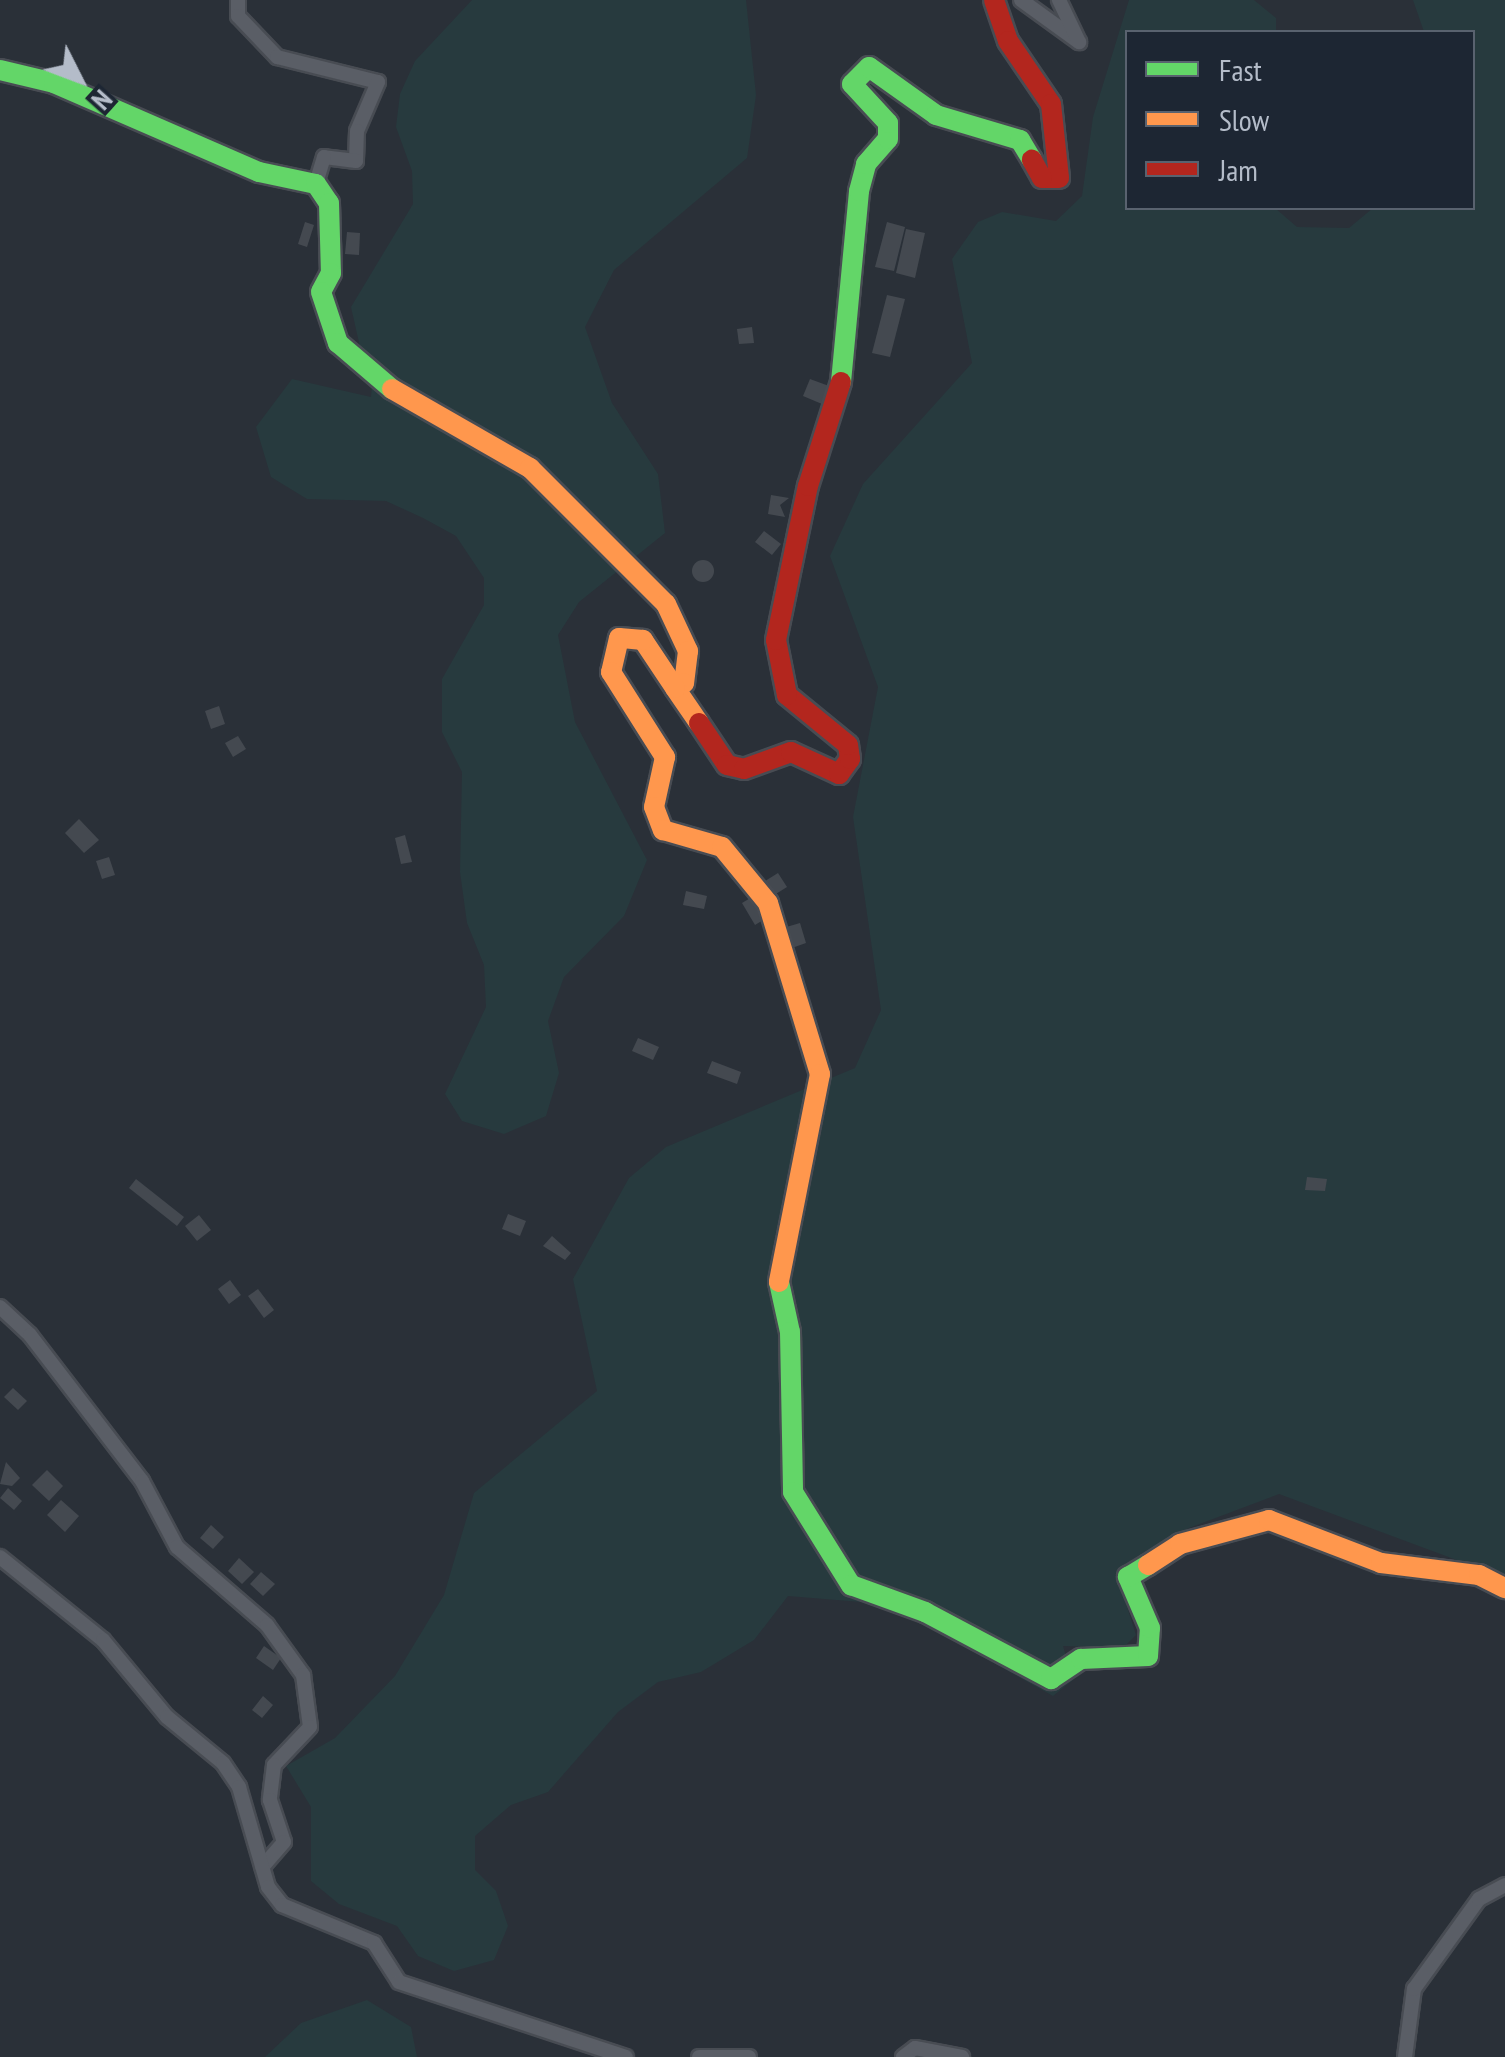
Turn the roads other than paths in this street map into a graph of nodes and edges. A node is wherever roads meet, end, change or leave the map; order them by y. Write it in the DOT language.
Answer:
graph roads {
  1 [pos="238,0"];
  2 [pos="994,0"];
  3 [pos="1020,0"];
  4 [pos="1059,0"];
  5 [pos="0,70"];
  6 [pos="316,184"];
  7 [pos="675,688"];
  8 [pos="0,1308"];
  9 [pos="0,1558"];
  10 [pos="1505,1588"];
  11 [pos="262,1866"];
  12 [pos="1505,1885"];
  13 [pos="626,2057"];
  14 [pos="699,2057"];
  15 [pos="748,2057"];
  16 [pos="903,2057"];
  17 [pos="962,2057"];
  18 [pos="1405,2057"];
  1 -- 6 [label="street"];
  2 -- 7 [label="street"];
  3 -- 4 [label="street"];
  5 -- 6 [label="street"];
  6 -- 7 [label="street"];
  7 -- 10 [label="street"];
  8 -- 11 [label="street"];
  9 -- 11 [label="street"];
  11 -- 13 [label="street"];
  12 -- 18 [label="street"];
  14 -- 15 [label="street"];
  16 -- 17 [label="street"];
}
